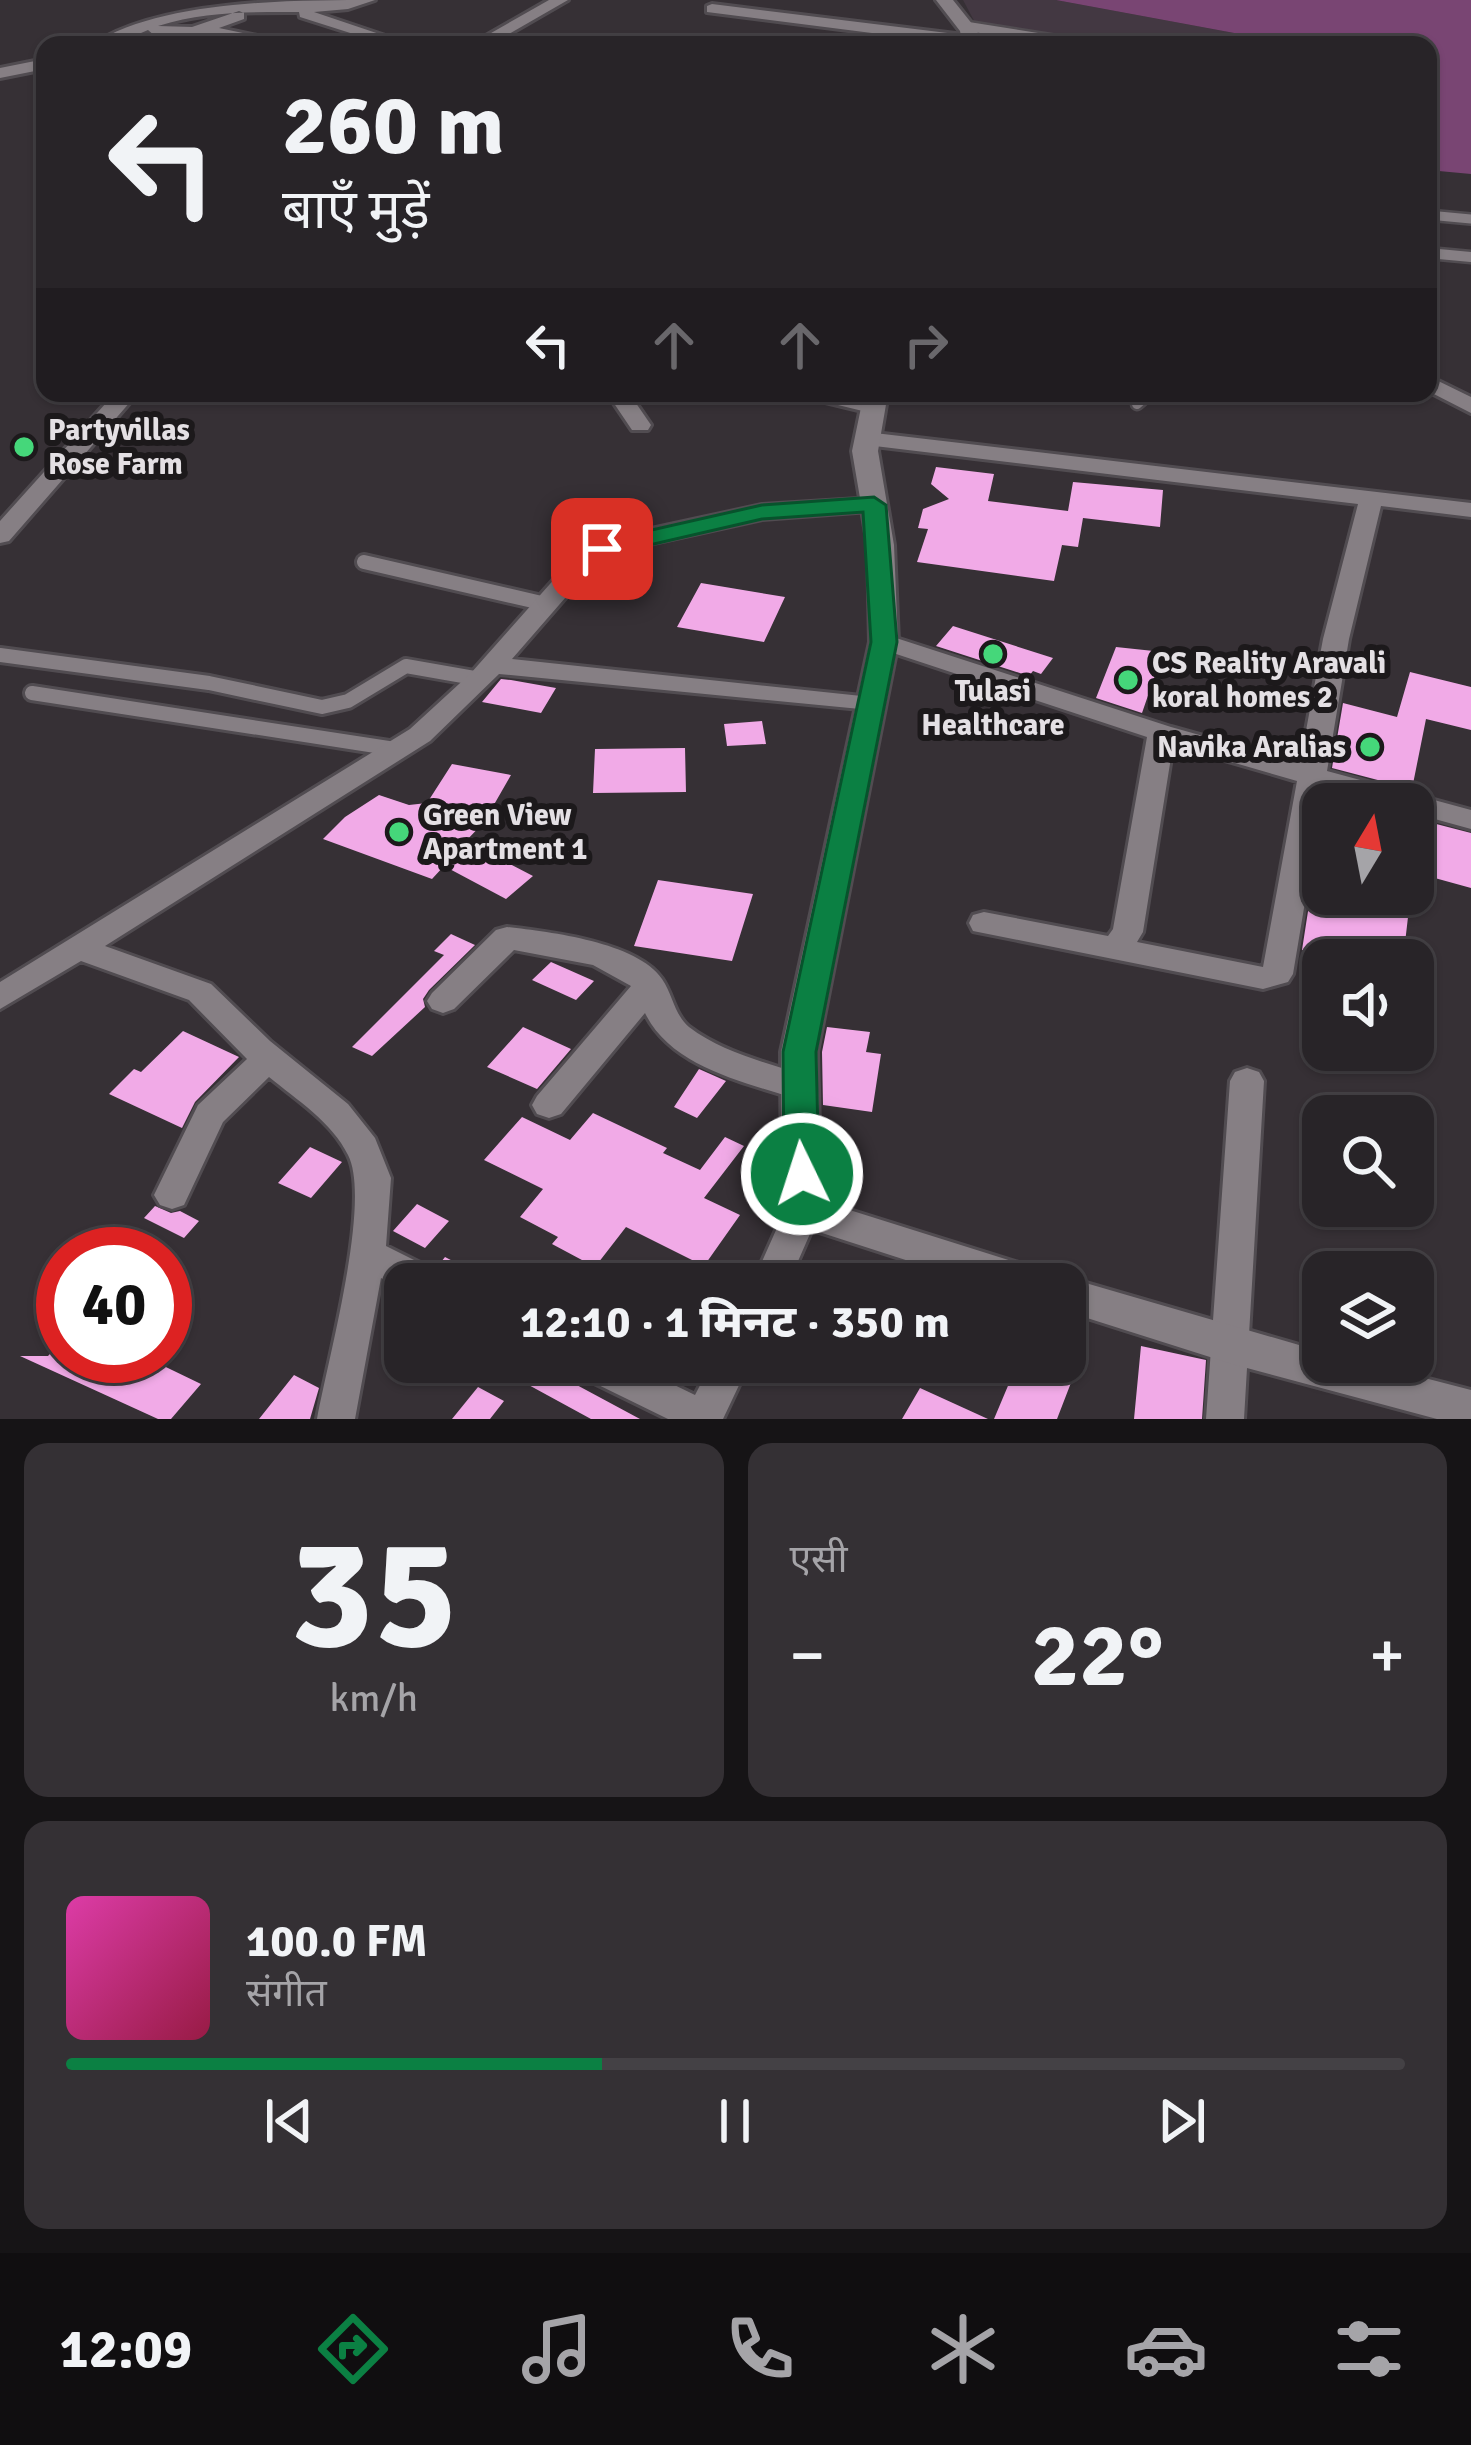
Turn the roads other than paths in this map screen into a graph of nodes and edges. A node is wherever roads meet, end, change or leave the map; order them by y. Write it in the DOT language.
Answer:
graph roads {
  1 [pos="371,0"];
  2 [pos="560,0"];
  3 [pos="721,0"];
  4 [pos="944,0"];
  5 [pos="258,8"];
  6 [pos="291,8"];
  7 [pos="827,24"];
  8 [pos="349,26"];
  9 [pos="139,27"];
  10 [pos="205,30"];
  11 [pos="120,36"];
  12 [pos="235,36"];
  13 [pos="378,36"];
  14 [pos="494,36"];
  15 [pos="817,36"];
  16 [pos="959,36"];
  17 [pos="969,36"];
  18 [pos="36,66"];
  19 [pos="0,73"];
  20 [pos="1437,215"];
  21 [pos="1471,219"];
  22 [pos="1437,254"];
  23 [pos="1471,257"];
  24 [pos="1437,387"];
  25 [pos="119,402"];
  26 [pos="624,402"];
  27 [pos="874,402"];
  28 [pos="1139,402"];
  29 [pos="1137,404"];
  30 [pos="1471,406"];
  31 [pos="640,425"];
  32 [pos="866,440"];
  33 [pos="1370,498"];
  34 [pos="874,505"];
  35 [pos="1471,510"];
  36 [pos="0,536"];
  37 [pos="364,562"];
  38 [pos="546,604"];
  39 [pos="884,642"];
  40 [pos="0,655"];
  41 [pos="486,672"];
  42 [pos="32,693"];
  43 [pos="871,705"];
  44 [pos="1161,733"];
  45 [pos="401,750"];
  46 [pos="1312,776"];
  47 [pos="1337,783"];
  48 [pos="1434,810"];
  49 [pos="1471,820"];
  50 [pos="984,923"];
  51 [pos="1117,946"];
  52 [pos="77,948"];
  53 [pos="650,985"];
  54 [pos="0,998"];
  55 [pos="443,1000"];
  56 [pos="268,1059"];
  57 [pos="1247,1081"];
  58 [pos="796,1086"];
  59 [pos="549,1105"];
  60 [pos="172,1195"];
  61 [pos="802,1211"];
  62 [pos="368,1254"];
  63 [pos="386,1263"];
  64 [pos="779,1263"];
  65 [pos="967,1263"];
  66 [pos="1086,1301"];
  67 [pos="1232,1346"];
  68 [pos="632,1383"];
  69 [pos="720,1383"];
  70 [pos="1471,1409"];
  71 [pos="703,1418"];
  72 [pos="336,1419"];
  73 [pos="1225,1419"];
  1 -- 6 [label="street"];
  1 -- 8 [label="street"];
  2 -- 14 [label="street"];
  3 -- 7 [label="street"];
  4 -- 17 [label="street"];
  5 -- 6 [label="street"];
  5 -- 9 [label="street"];
  5 -- 10 [label="street"];
  6 -- 8 [label="street"];
  7 -- 15 [label="street"];
  7 -- 16 [label="street"];
  8 -- 13 [label="street"];
  9 -- 10 [label="street"];
  9 -- 11 [label="street"];
  10 -- 12 [label="street"];
  18 -- 19 [label="street"];
  20 -- 21 [label="lane"];
  22 -- 23 [label="lane"];
  24 -- 30 [label="street"];
  25 -- 36 [label="street"];
  26 -- 31 [label="street"];
  27 -- 32 [label="street"];
  28 -- 29 [label="lane"];
  32 -- 33 [label="street"];
  32 -- 34 [label="street"];
  33 -- 35 [label="street"];
  33 -- 46 [label="street"];
  34 -- 38 [label="street"];
  34 -- 39 [label="street"];
  37 -- 38 [label="lane"];
  38 -- 41 [label="street"];
  39 -- 43 [label="street"];
  39 -- 44 [label="street"];
  40 -- 41 [label="lane"];
  41 -- 43 [label="street"];
  41 -- 45 [label="street"];
  42 -- 45 [label="lane"];
  43 -- 58 [label="street"];
  44 -- 46 [label="street"];
  44 -- 51 [label="street"];
  45 -- 52 [label="street"];
  46 -- 47 [label="street"];
  46 -- 51 [label="street"];
  48 -- 49 [label="street"];
  50 -- 51 [label="street"];
  52 -- 54 [label="street"];
  52 -- 56 [label="street"];
  53 -- 55 [label="street"];
  53 -- 58 [label="street"];
  53 -- 59 [label="street"];
  56 -- 60 [label="street"];
  56 -- 62 [label="street"];
  57 -- 67 [label="street"];
  58 -- 61 [label="street"];
  61 -- 64 [label="street"];
  61 -- 65 [label="street"];
  62 -- 63 [label="street"];
  62 -- 72 [label="street"];
  66 -- 67 [label="street"];
  67 -- 70 [label="street"];
  67 -- 73 [label="street"];
  68 -- 71 [label="street"];
  69 -- 71 [label="street"];
}
